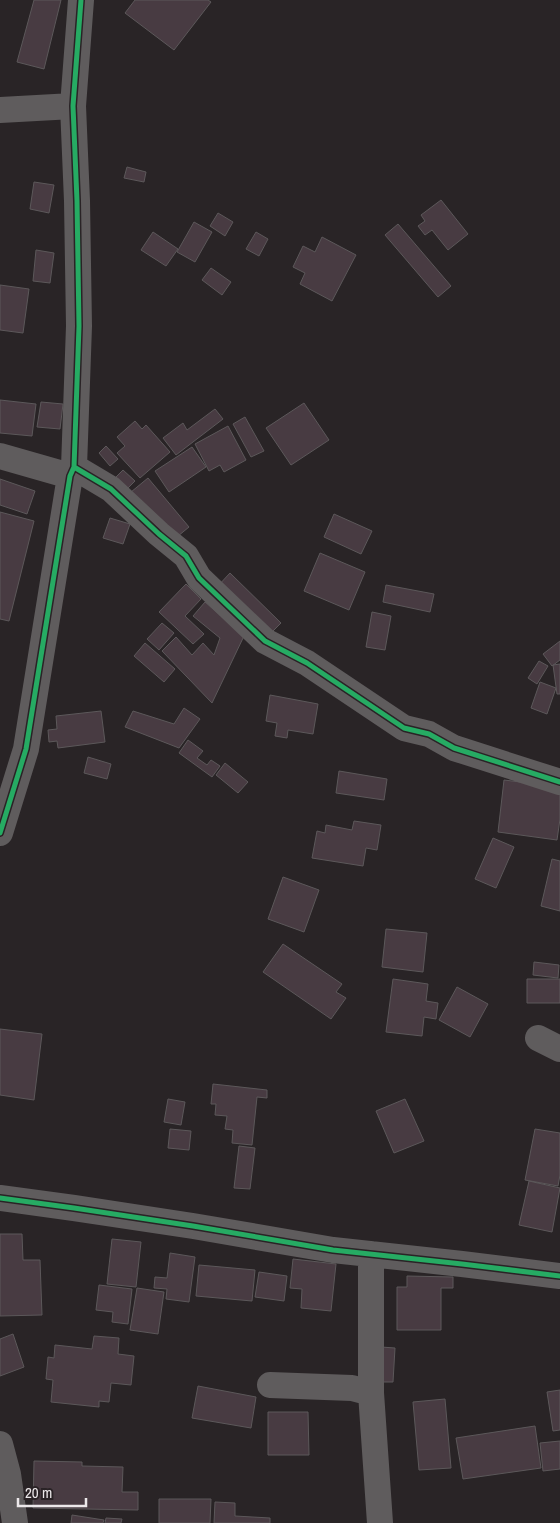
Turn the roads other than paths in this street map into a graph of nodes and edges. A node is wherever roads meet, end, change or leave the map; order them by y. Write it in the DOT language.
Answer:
graph roads {
  1 [pos="81,0"];
  2 [pos="73,106"];
  3 [pos="0,110"];
  4 [pos="0,456"];
  5 [pos="72,472"];
  6 [pos="560,782"];
  7 [pos="0,833"];
  8 [pos="0,1198"];
  9 [pos="371,1254"];
  10 [pos="560,1276"];
  11 [pos="270,1385"];
  12 [pos="371,1393"];
  13 [pos="0,1444"];
  14 [pos="15,1523"];
  15 [pos="380,1523"];
  1 -- 2 [label="street"];
  2 -- 3 [label="street"];
  2 -- 5 [label="street"];
  4 -- 5 [label="street"];
  5 -- 6 [label="street"];
  5 -- 7 [label="street"];
  8 -- 9 [label="street"];
  9 -- 10 [label="street"];
  9 -- 12 [label="street"];
  11 -- 12 [label="street"];
  12 -- 15 [label="street"];
  13 -- 14 [label="street"];
}
